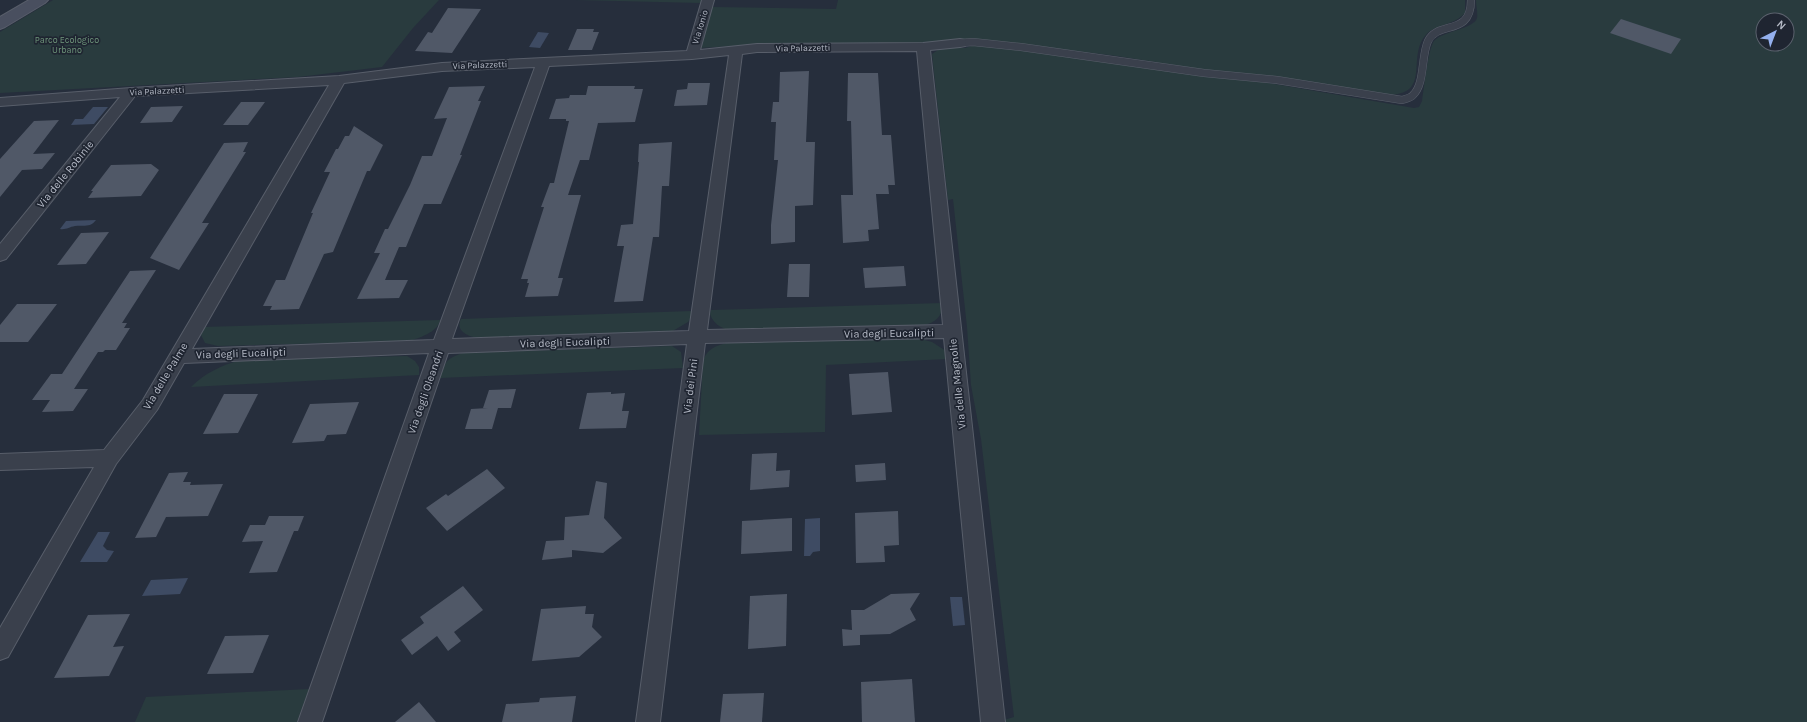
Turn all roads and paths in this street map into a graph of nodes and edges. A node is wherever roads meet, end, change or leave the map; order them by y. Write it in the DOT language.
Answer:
graph roads {
  1 [pos="40,0"];
  2 [pos="708,0"];
  3 [pos="1471,0"];
  4 [pos="0,24"];
  5 [pos="960,43"];
  6 [pos="923,47"];
  7 [pos="736,51"];
  8 [pos="692,55"];
  9 [pos="544,63"];
  10 [pos="339,80"];
  11 [pos="131,92"];
  12 [pos="0,102"];
  13 [pos="0,255"];
  14 [pos="952,331"];
  15 [pos="697,337"];
  16 [pos="441,346"];
  17 [pos="178,356"];
  18 [pos="110,458"];
  19 [pos="0,462"];
  20 [pos="0,649"];
  21 [pos="310,722"];
  22 [pos="648,722"];
  23 [pos="993,722"];
  1 -- 4 [label="main road"];
  2 -- 8 [label="street, Via Ionio"];
  3 -- 5 [label="lane"];
  5 -- 6 [label="street, Via Palazzetti"];
  6 -- 7 [label="street, Via Palazzetti"];
  6 -- 14 [label="street, Via delle Magnolie"];
  7 -- 8 [label="street, Via Palazzetti"];
  7 -- 15 [label="street, Via dei Pini"];
  8 -- 9 [label="street, Via Palazzetti"];
  9 -- 10 [label="street, Via Palazzetti"];
  9 -- 16 [label="street, Via degli Oleandri"];
  10 -- 11 [label="street, Via Palazzetti"];
  10 -- 17 [label="street, Via delle Palme"];
  11 -- 12 [label="street, Via Palazzetti"];
  11 -- 13 [label="street, Via delle Robinie"];
  14 -- 15 [label="street, Via degli Eucalipti"];
  14 -- 23 [label="street, Via delle Magnolie"];
  15 -- 16 [label="street, Via degli Eucalipti"];
  15 -- 22 [label="street, Via dei Pini"];
  16 -- 17 [label="street, Via degli Eucalipti"];
  16 -- 21 [label="street, Via degli Oleandri"];
  17 -- 18 [label="street, Via delle Palme"];
  18 -- 19 [label="street"];
  18 -- 20 [label="street, Via delle Palme"];
}
